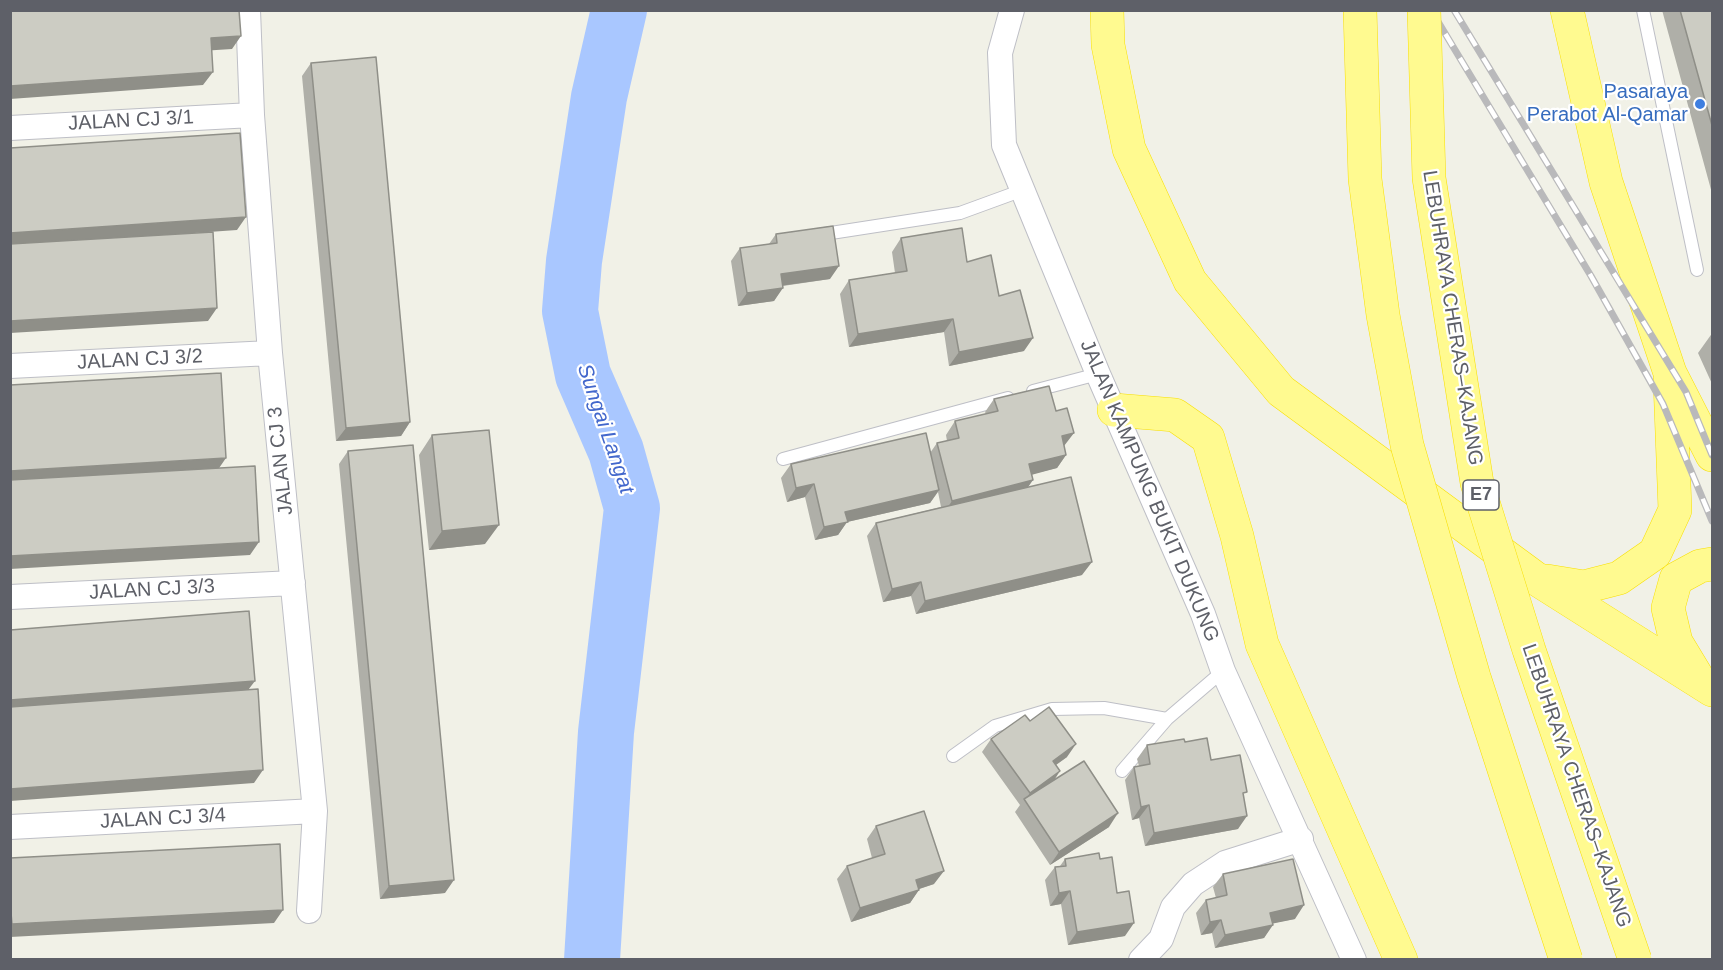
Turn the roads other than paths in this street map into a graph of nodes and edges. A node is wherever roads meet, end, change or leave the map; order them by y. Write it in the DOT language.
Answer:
graph roads {
  1 [pos="248,10"];
  2 [pos="1012,10"];
  3 [pos="1107,10"];
  4 [pos="1360,10"];
  5 [pos="1424,10"];
  6 [pos="1567,10"];
  7 [pos="1643,10"];
  8 [pos="252,115"];
  9 [pos="10,128"];
  10 [pos="1023,190"];
  11 [pos="808,236"];
  12 [pos="1697,270"];
  13 [pos="270,353"];
  14 [pos="10,366"];
  15 [pos="1670,373"];
  16 [pos="1098,374"];
  17 [pos="1114,410"];
  18 [pos="1713,455"];
  19 [pos="783,459"];
  20 [pos="1713,564"];
  21 [pos="1538,580"];
  22 [pos="293,583"];
  23 [pos="10,597"];
  24 [pos="1223,671"];
  25 [pos="1705,685"];
  26 [pos="1167,719"];
  27 [pos="953,756"];
  28 [pos="1122,771"];
  29 [pos="315,811"];
  30 [pos="10,827"];
  31 [pos="1301,839"];
  32 [pos="309,911"];
  33 [pos="1141,960"];
  34 [pos="1354,960"];
  35 [pos="1401,960"];
  36 [pos="1566,960"];
  37 [pos="1635,960"];
  1 -- 8 [label="street, JALAN CJ 3"];
  2 -- 10 [label="street, JALAN KAMPUNG BUKIT DUKUNG"];
  3 -- 21 [label="highway"];
  4 -- 36 [label="highway, bridge"];
  5 -- 37 [label="highway, LEBUHRAYA CHERAS–KAJANG / E7, bridge"];
  6 -- 15 [label="highway"];
  7 -- 12 [label="lane"];
  8 -- 9 [label="street, JALAN CJ 3/1"];
  8 -- 13 [label="street, JALAN CJ 3"];
  10 -- 11 [label="lane"];
  10 -- 16 [label="street, JALAN KAMPUNG BUKIT DUKUNG"];
  13 -- 14 [label="street, JALAN CJ 3/2"];
  13 -- 22 [label="street, JALAN CJ 3"];
  15 -- 18 [label="highway"];
  15 -- 21 [label="highway"];
  16 -- 17 [label="street, JALAN KAMPUNG BUKIT DUKUNG"];
  16 -- 19 [label="lane"];
  17 -- 24 [label="street, JALAN KAMPUNG BUKIT DUKUNG"];
  17 -- 35 [label="highway"];
  20 -- 25 [label="highway"];
  21 -- 25 [label="highway"];
  22 -- 23 [label="street, JALAN CJ 3/3"];
  22 -- 29 [label="street, JALAN CJ 3"];
  24 -- 26 [label="lane"];
  24 -- 31 [label="street, JALAN KAMPUNG BUKIT DUKUNG"];
  26 -- 27 [label="lane"];
  26 -- 28 [label="lane"];
  29 -- 30 [label="street, JALAN CJ 3/4"];
  29 -- 32 [label="street, JALAN CJ 3"];
  31 -- 33 [label="street"];
  31 -- 34 [label="street, JALAN KAMPUNG BUKIT DUKUNG"];
}
